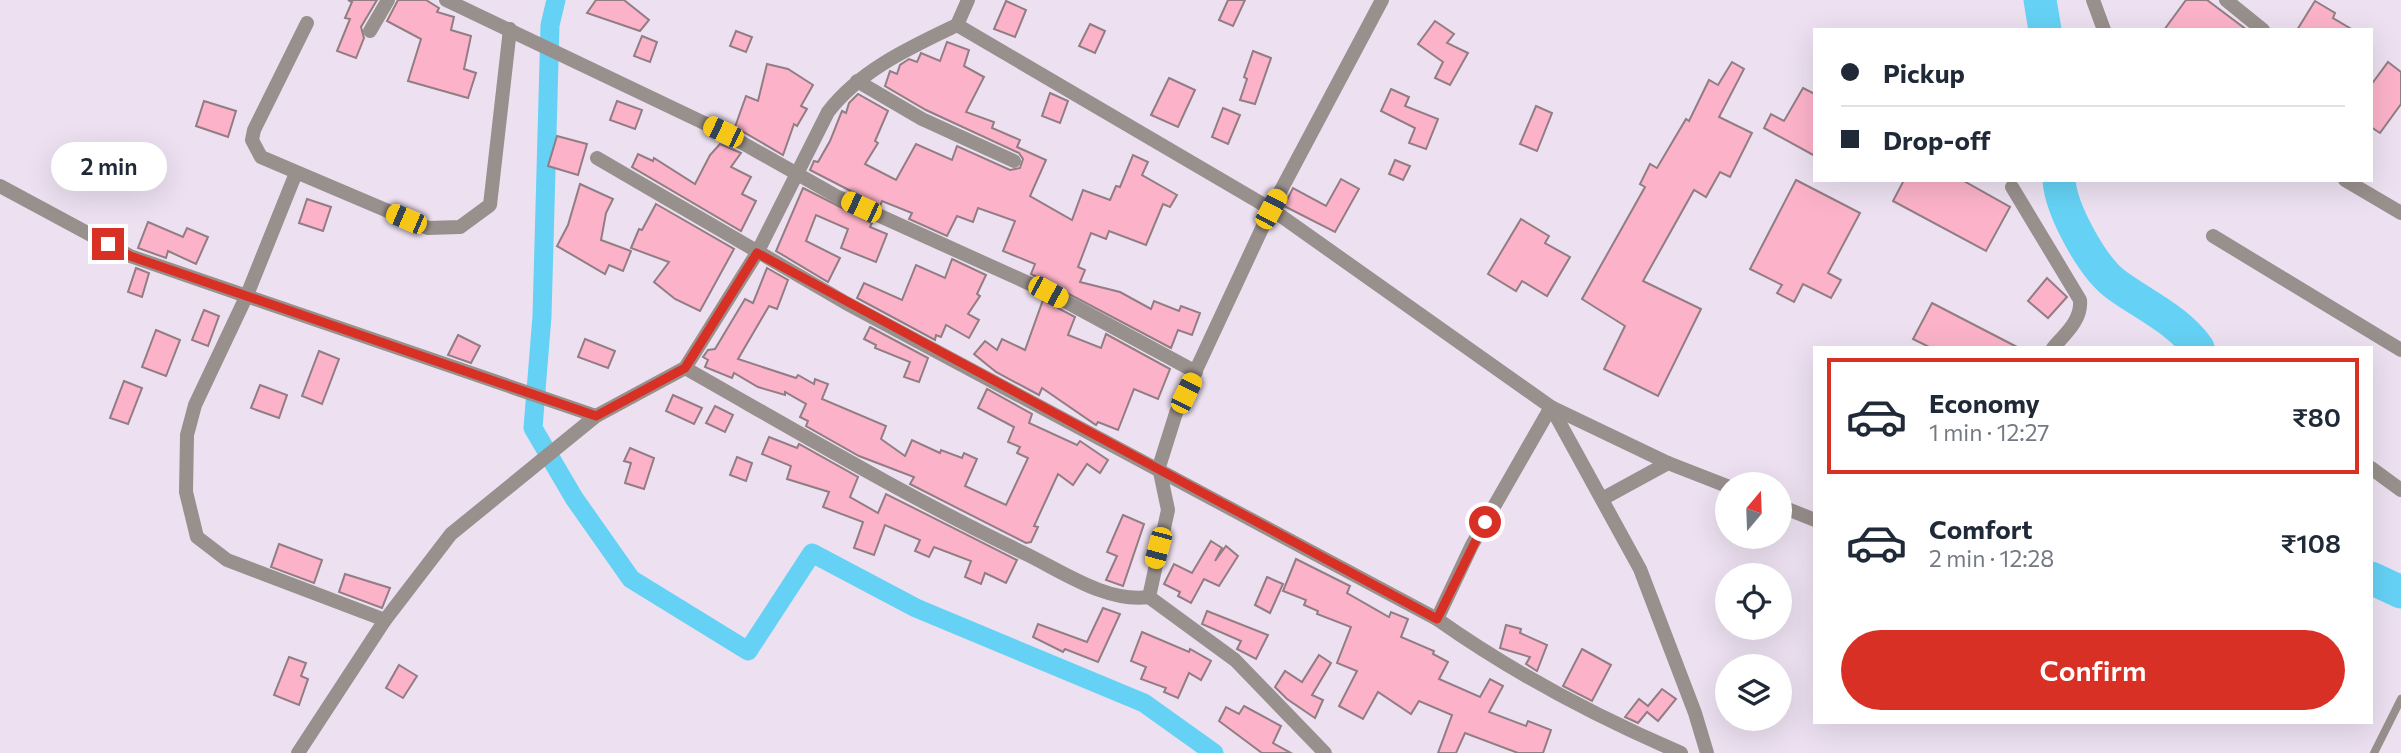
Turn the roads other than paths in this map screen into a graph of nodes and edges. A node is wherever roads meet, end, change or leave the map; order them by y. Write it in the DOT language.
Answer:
graph roads {
  1 [pos="388,0"];
  2 [pos="446,0"];
  3 [pos="968,0"];
  4 [pos="1382,0"];
  5 [pos="2093,0"];
  6 [pos="2226,0"];
  7 [pos="307,23"];
  8 [pos="957,25"];
  9 [pos="2103,28"];
  10 [pos="2261,28"];
  11 [pos="510,29"];
  12 [pos="370,31"];
  13 [pos="857,81"];
  14 [pos="597,159"];
  15 [pos="1014,161"];
  16 [pos="296,173"];
  17 [pos="797,176"];
  18 [pos="2348,182"];
  19 [pos="0,186"];
  20 [pos="2012,187"];
  21 [pos="1271,209"];
  22 [pos="2401,212"];
  23 [pos="2213,236"];
  24 [pos="757,253"];
  25 [pos="247,295"];
  26 [pos="2055,346"];
  27 [pos="2401,350"];
  28 [pos="685,368"];
  29 [pos="1196,372"];
  30 [pos="1550,407"];
  31 [pos="596,416"];
  32 [pos="1668,463"];
  33 [pos="1158,467"];
  34 [pos="2373,470"];
  35 [pos="1715,481"];
  36 [pos="2401,491"];
  37 [pos="1602,499"];
  38 [pos="1792,511"];
  39 [pos="1813,519"];
  40 [pos="1149,597"];
  41 [pos="1437,619"];
  42 [pos="385,620"];
  43 [pos="2401,699"];
  44 [pos="298,753"];
  45 [pos="1325,753"];
  46 [pos="1681,753"];
  47 [pos="1707,753"];
  48 [pos="2374,753"];
  1 -- 12 [label="street"];
  2 -- 11 [label="street"];
  3 -- 8 [label="street"];
  4 -- 21 [label="street"];
  5 -- 9 [label="street"];
  6 -- 10 [label="street"];
  7 -- 16 [label="street"];
  8 -- 13 [label="street"];
  8 -- 21 [label="street"];
  11 -- 16 [label="street"];
  11 -- 17 [label="street"];
  13 -- 15 [label="street"];
  13 -- 17 [label="street"];
  14 -- 24 [label="street"];
  16 -- 25 [label="street"];
  17 -- 24 [label="street"];
  17 -- 29 [label="street"];
  18 -- 22 [label="street"];
  19 -- 25 [label="street"];
  20 -- 26 [label="street"];
  21 -- 29 [label="street"];
  21 -- 30 [label="street"];
  23 -- 27 [label="street"];
  24 -- 28 [label="street"];
  24 -- 33 [label="street"];
  25 -- 31 [label="street"];
  25 -- 42 [label="street"];
  28 -- 31 [label="street"];
  28 -- 40 [label="street"];
  29 -- 33 [label="street"];
  30 -- 32 [label="street"];
  30 -- 37 [label="street"];
  30 -- 41 [label="street"];
  31 -- 42 [label="street"];
  32 -- 35 [label="street"];
  32 -- 37 [label="street"];
  33 -- 40 [label="street"];
  33 -- 41 [label="street"];
  34 -- 36 [label="street"];
  37 -- 47 [label="street"];
  38 -- 39 [label="street"];
  40 -- 45 [label="street"];
  41 -- 46 [label="street"];
  42 -- 44 [label="street"];
  43 -- 48 [label="lane"];
}
